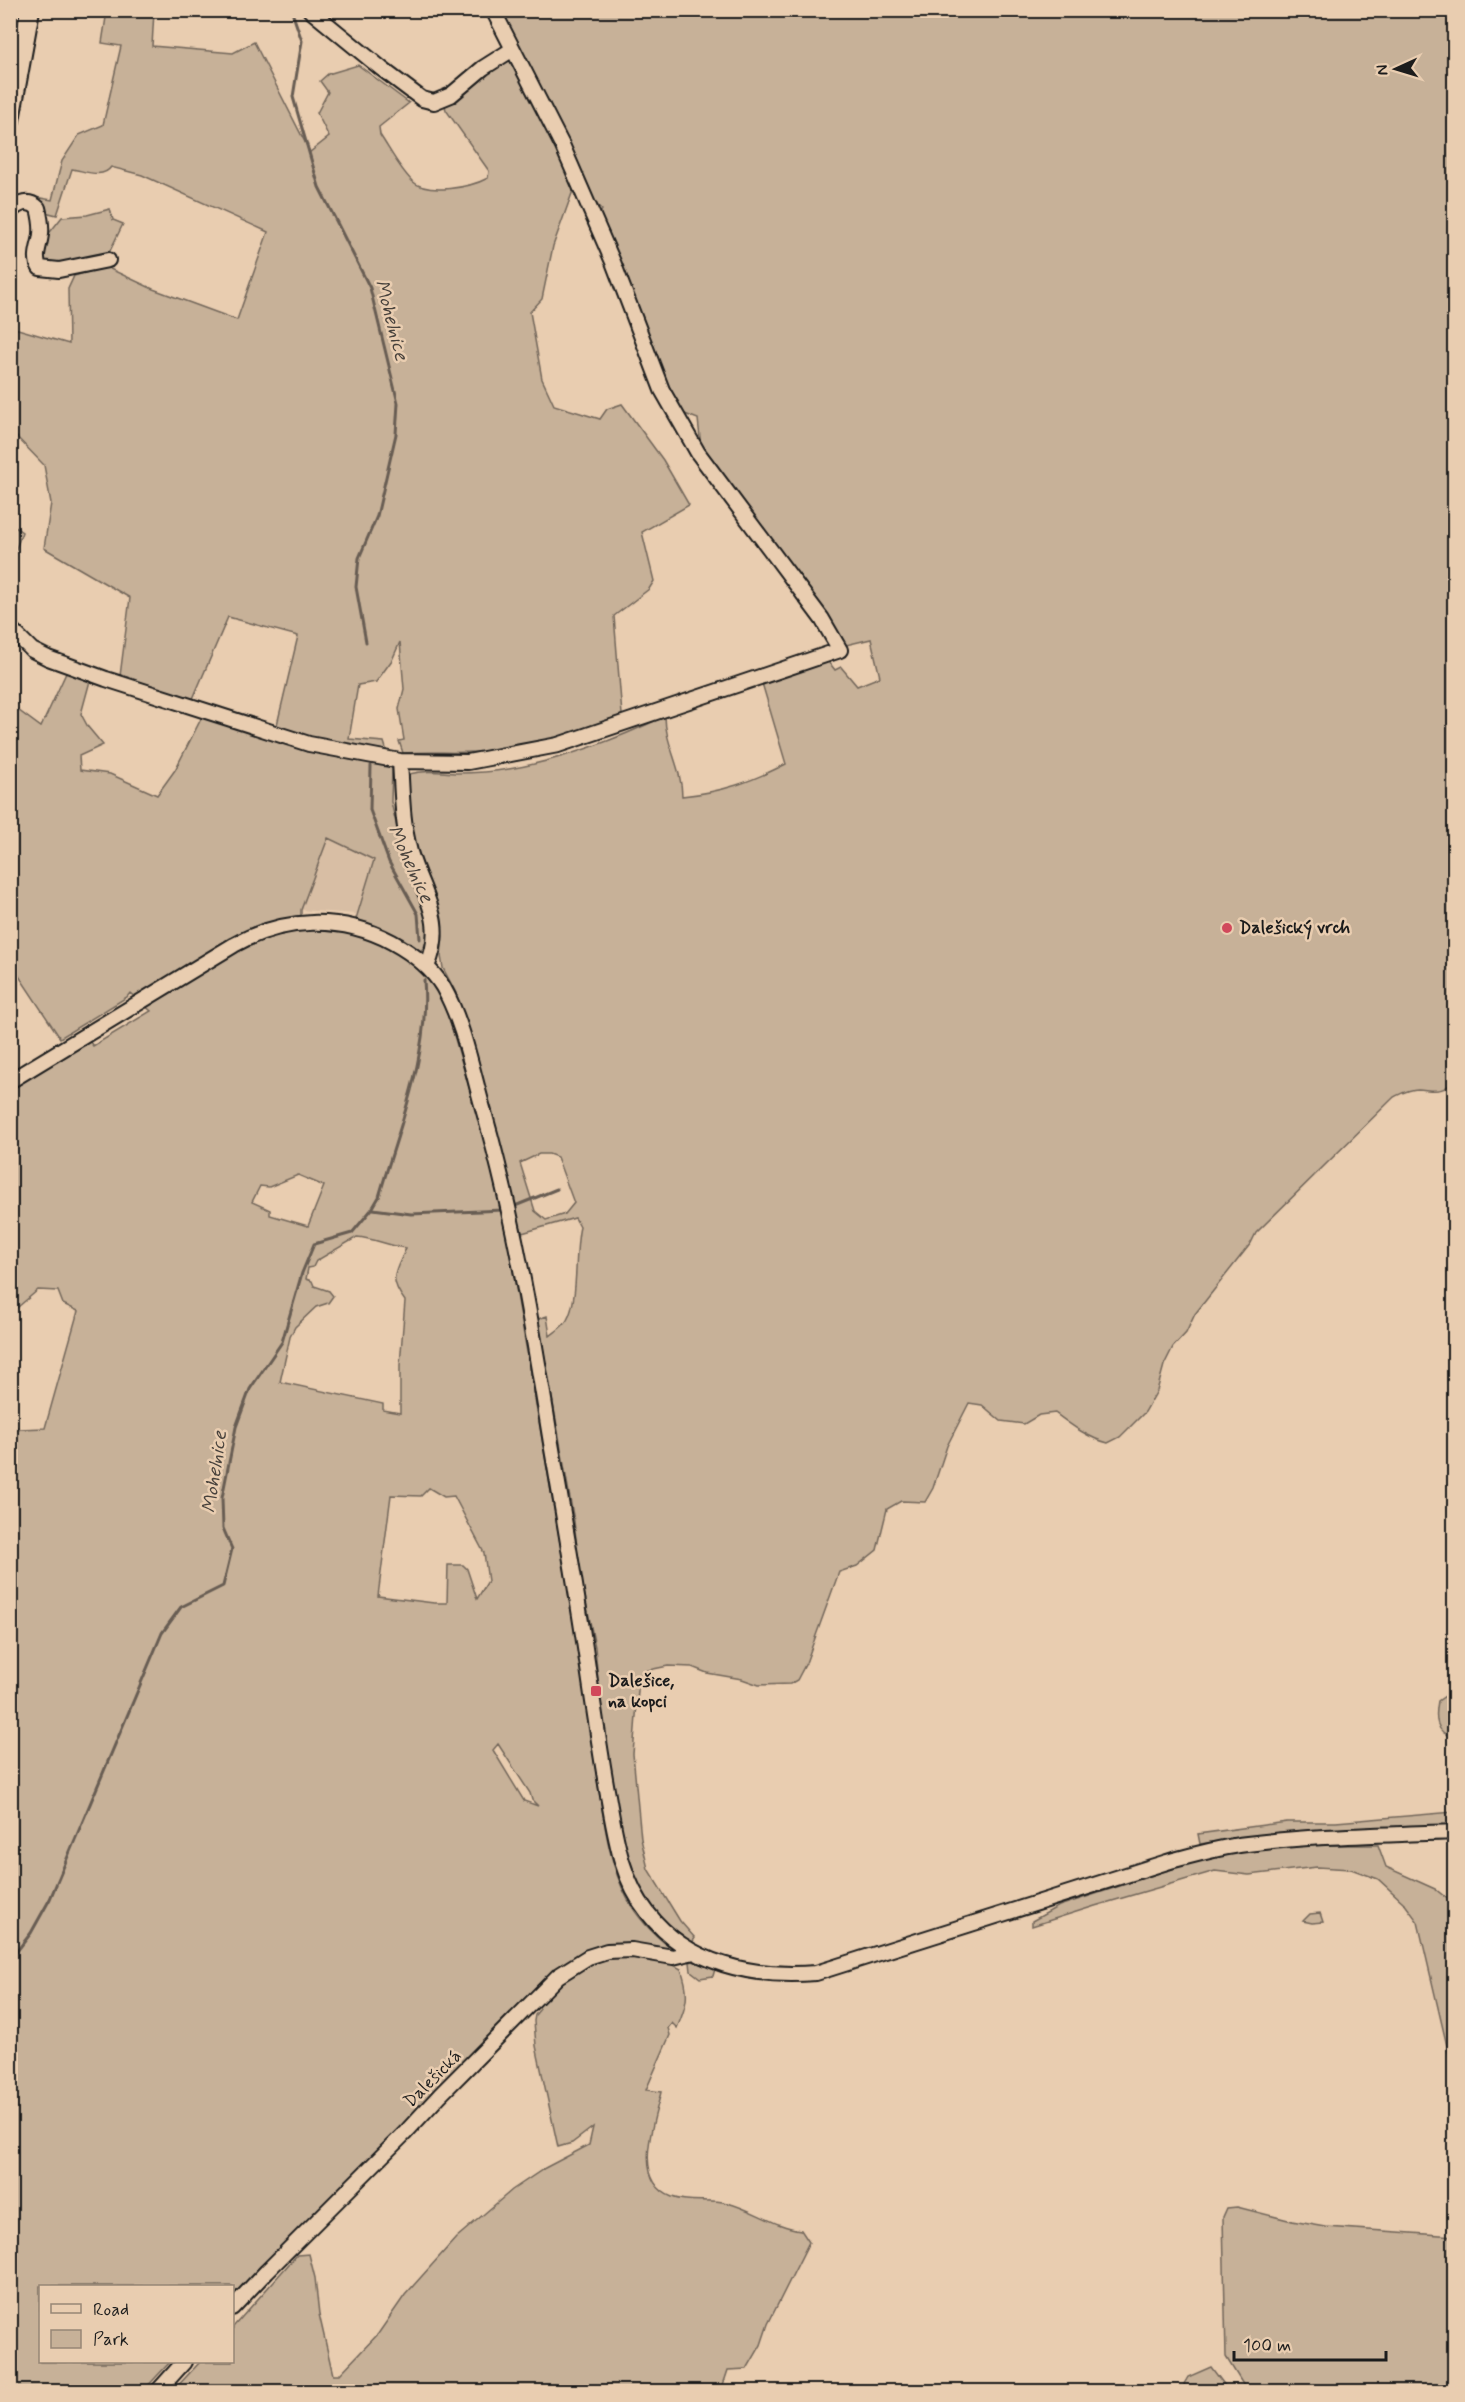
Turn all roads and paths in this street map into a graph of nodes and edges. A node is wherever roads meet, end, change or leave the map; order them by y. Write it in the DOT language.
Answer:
graph roads {
  1 [pos="30,10"];
  2 [pos="310,10"];
  3 [pos="493,10"];
  4 [pos="513,49"];
  5 [pos="10,120"];
  6 [pos="10,211"];
  7 [pos="108,260"];
  8 [pos="10,628"];
  9 [pos="400,761"];
  10 [pos="427,967"];
  11 [pos="10,1081"];
  12 [pos="1455,1832"];
  13 [pos="694,1952"];
  14 [pos="234,2306"];
  15 [pos="182,2363"];
  16 [pos="157,2391"];
  1 -- 5 [label="main road"];
  2 -- 4 [label="street"];
  3 -- 4 [label="street"];
  4 -- 9 [label="street"];
  6 -- 7 [label="street"];
  8 -- 9 [label="street"];
  9 -- 10 [label="street"];
  10 -- 11 [label="street"];
  10 -- 13 [label="street"];
  12 -- 13 [label="street"];
  13 -- 14 [label="street, Dalešická"];
  15 -- 16 [label="street"];
}
